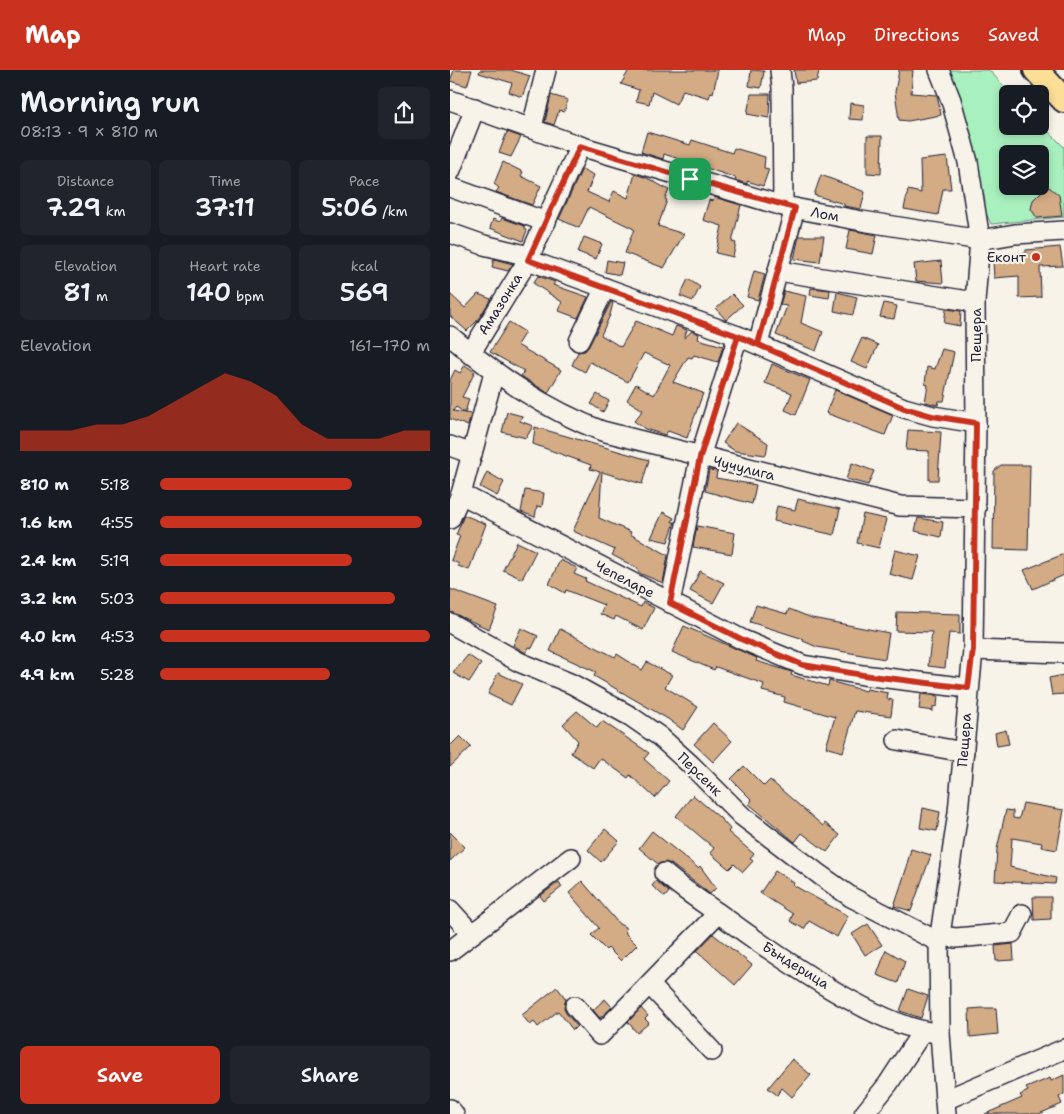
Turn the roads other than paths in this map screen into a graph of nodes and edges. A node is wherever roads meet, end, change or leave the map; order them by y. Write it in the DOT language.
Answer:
graph roads {
  1 [pos="546,70"];
  2 [pos="780,70"];
  3 [pos="940,70"];
  4 [pos="1045,73"];
  5 [pos="450,100"];
  6 [pos="1064,100"];
  7 [pos="475,108"];
  8 [pos="532,127"];
  9 [pos="580,146"];
  10 [pos="450,172"];
  11 [pos="450,187"];
  12 [pos="789,207"];
  13 [pos="546,222"];
  14 [pos="1064,231"];
  15 [pos="450,233"];
  16 [pos="980,240"];
  17 [pos="529,258"];
  18 [pos="778,271"];
  19 [pos="605,288"];
  20 [pos="975,302"];
  21 [pos="450,336"];
  22 [pos="738,336"];
  23 [pos="579,341"];
  24 [pos="758,344"];
  25 [pos="470,354"];
  26 [pos="494,373"];
  27 [pos="976,423"];
  28 [pos="450,446"];
  29 [pos="472,454"];
  30 [pos="700,457"];
  31 [pos="461,494"];
  32 [pos="976,508"];
  33 [pos="450,519"];
  34 [pos="670,603"];
  35 [pos="450,623"];
  36 [pos="973,650"];
  37 [pos="1064,653"];
  38 [pos="968,688"];
  39 [pos="897,740"];
  40 [pos="964,752"];
  41 [pos="571,858"];
  42 [pos="664,873"];
  43 [pos="450,910"];
  44 [pos="718,913"];
  45 [pos="1022,914"];
  46 [pos="471,933"];
  47 [pos="939,939"];
  48 [pos="450,951"];
  49 [pos="650,984"];
  50 [pos="575,1006"];
  51 [pos="931,1033"];
  52 [pos="1064,1049"];
  53 [pos="712,1051"];
  54 [pos="946,1107"];
  55 [pos="450,1109"];
  56 [pos="454,1114"];
  57 [pos="864,1114"];
  1 -- 8 [label="street"];
  2 -- 12 [label="street"];
  3 -- 16 [label="street, Пещера"];
  4 -- 6 [label="main road"];
  5 -- 7 [label="street, Лом"];
  7 -- 8 [label="street, Лом"];
  7 -- 10 [label="street"];
  8 -- 9 [label="street, Лом"];
  9 -- 12 [label="street, Лом"];
  9 -- 13 [label="street, Амазонка"];
  11 -- 13 [label="street"];
  12 -- 16 [label="street, Лом"];
  12 -- 18 [label="street"];
  13 -- 17 [label="street, Амазонка"];
  14 -- 16 [label="street, Лом"];
  15 -- 17 [label="street"];
  16 -- 20 [label="street, Пещера"];
  17 -- 19 [label="street"];
  17 -- 25 [label="street, Амазонка"];
  18 -- 20 [label="street"];
  18 -- 24 [label="street"];
  19 -- 22 [label="street"];
  19 -- 23 [label="street"];
  20 -- 27 [label="street, Пещера"];
  21 -- 25 [label="street, Чучулига"];
  22 -- 24 [label="street"];
  22 -- 30 [label="street"];
  24 -- 27 [label="street"];
  25 -- 26 [label="street, Чучулига"];
  26 -- 29 [label="street"];
  26 -- 30 [label="street, Чучулига"];
  27 -- 32 [label="street, Пещера"];
  28 -- 29 [label="street"];
  29 -- 31 [label="street"];
  30 -- 32 [label="street, Чучулига"];
  30 -- 34 [label="street"];
  31 -- 33 [label="street"];
  31 -- 34 [label="street, Чепеларе"];
  32 -- 36 [label="street, Пещера"];
  34 -- 38 [label="street, Чепеларе"];
  35 -- 47 [label="street, Персенк"];
  36 -- 37 [label="street"];
  36 -- 38 [label="street, Пещера"];
  38 -- 40 [label="street, Пещера"];
  39 -- 40 [label="street"];
  40 -- 47 [label="street, Пещера"];
  41 -- 46 [label="street"];
  42 -- 44 [label="street, Бъндерица"];
  43 -- 46 [label="street"];
  44 -- 49 [label="street"];
  44 -- 51 [label="street, Бъндерица"];
  45 -- 47 [label="street"];
  46 -- 48 [label="street"];
  47 -- 51 [label="street, Пещера"];
  49 -- 50 [label="street"];
  49 -- 53 [label="street"];
  51 -- 54 [label="street, Пещера"];
  51 -- 57 [label="street"];
  52 -- 54 [label="street"];
  55 -- 56 [label="street"];
}
